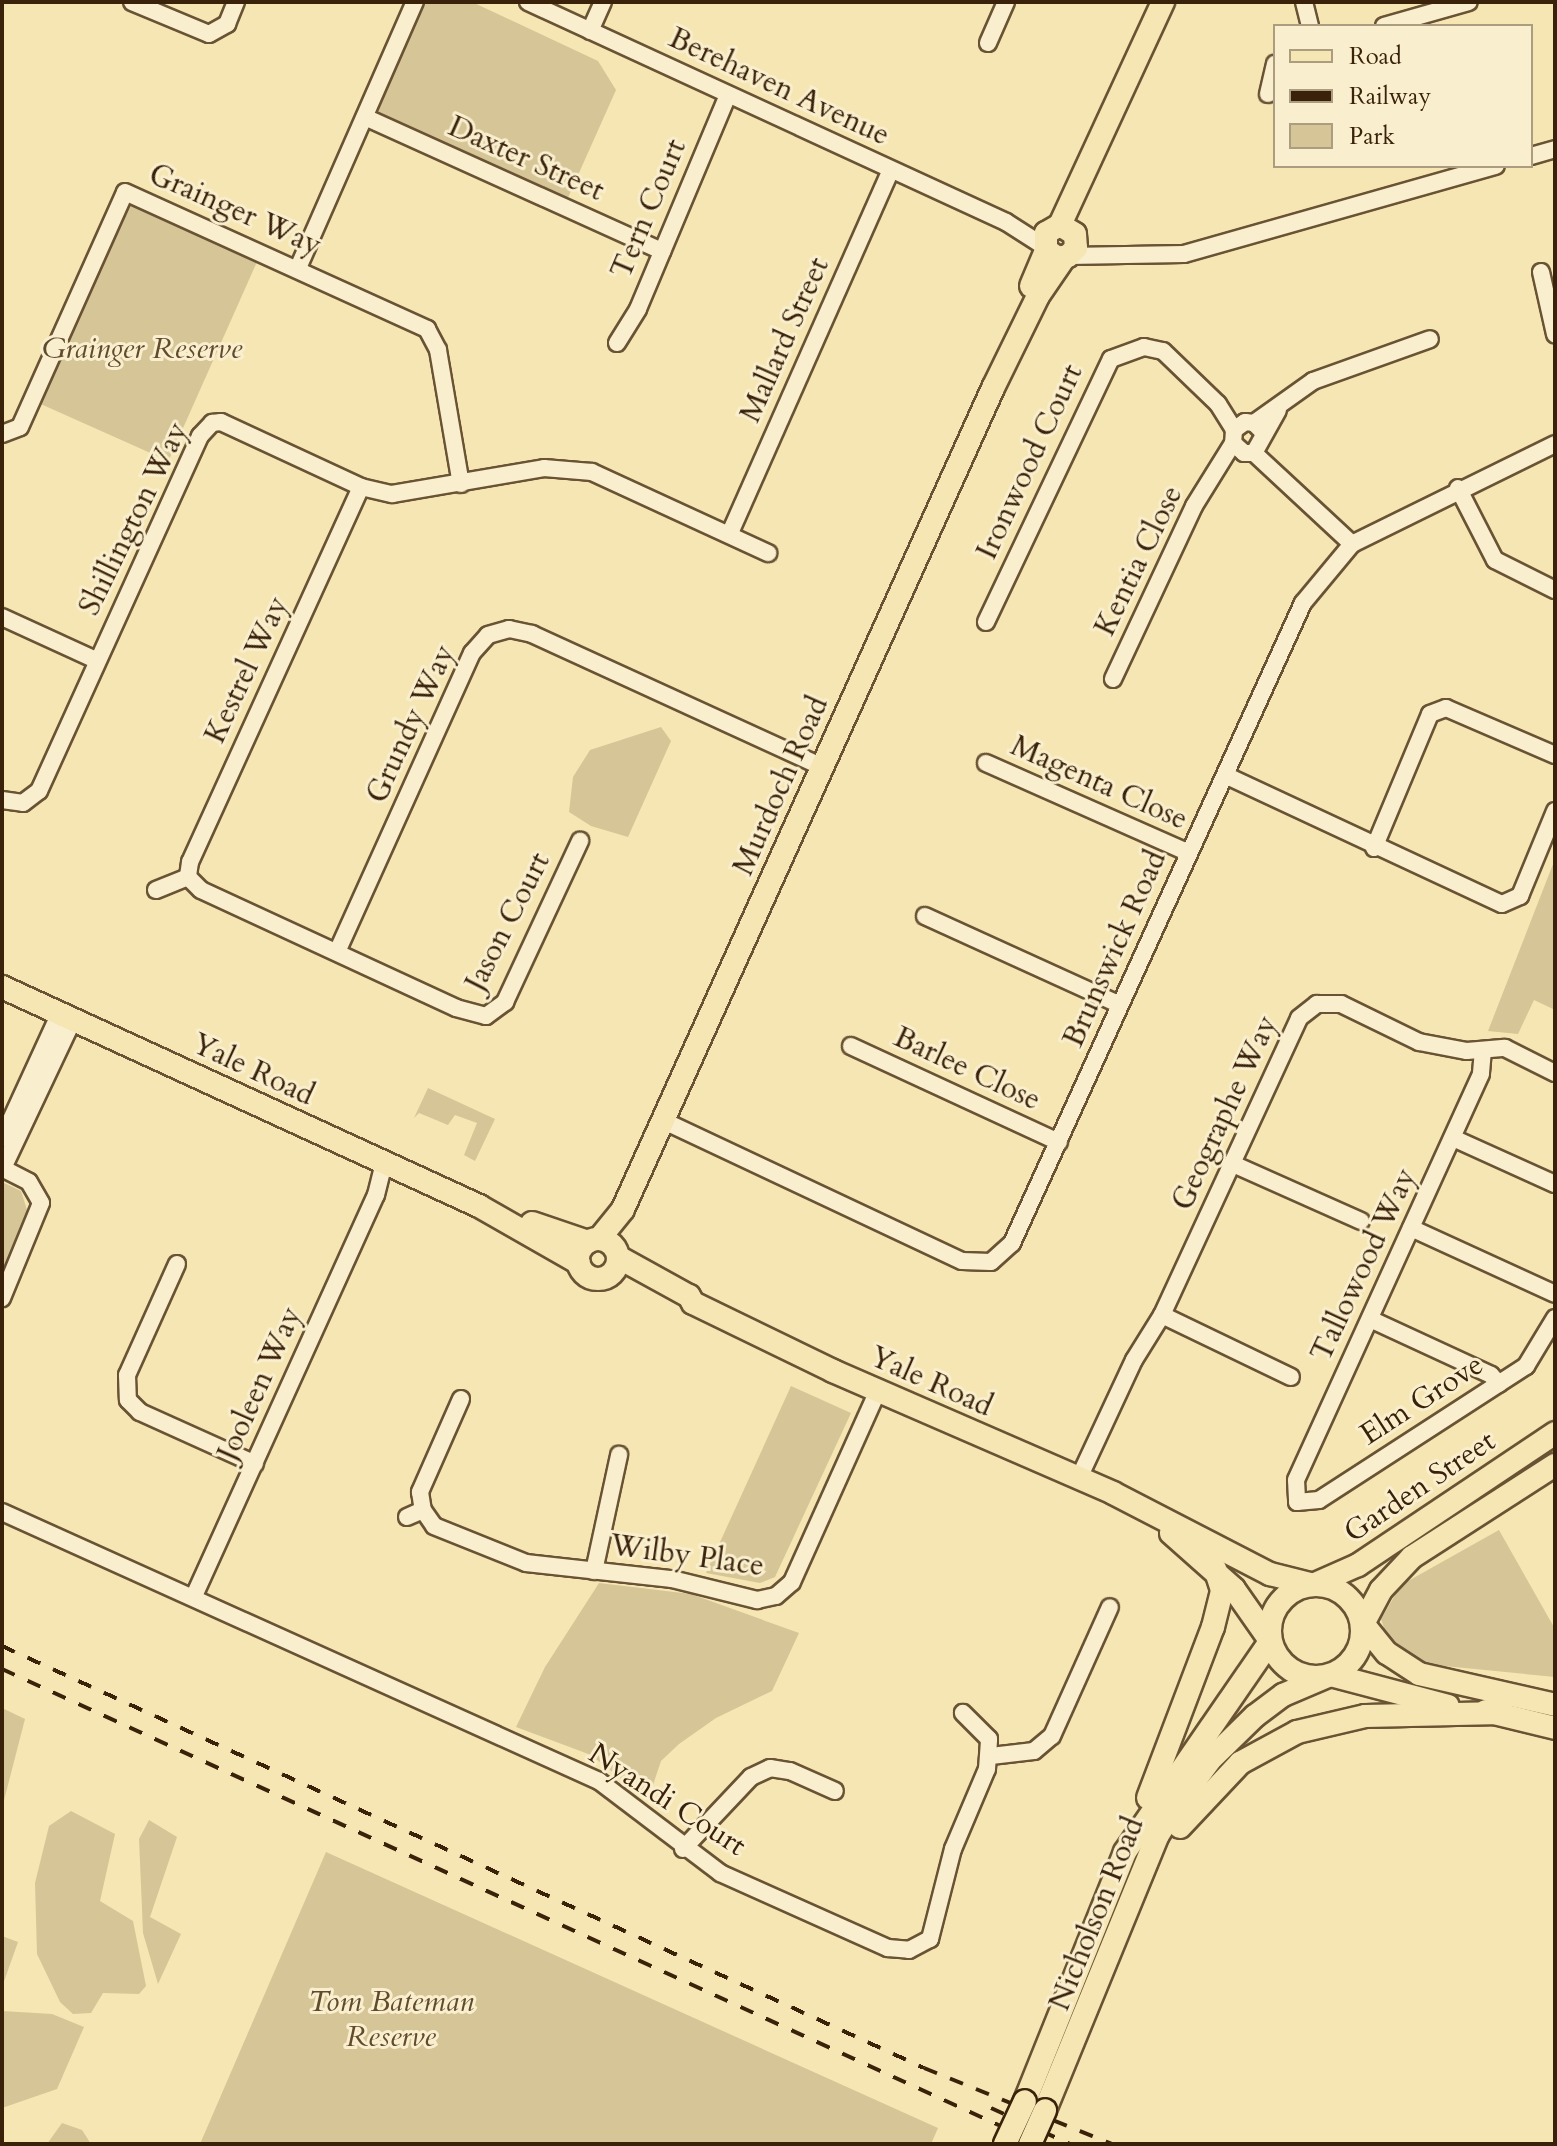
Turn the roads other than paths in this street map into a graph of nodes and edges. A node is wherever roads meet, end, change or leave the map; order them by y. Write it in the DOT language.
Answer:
graph roads {
  1 [pos="132,2"];
  2 [pos="236,2"];
  3 [pos="415,2"];
  4 [pos="528,2"];
  5 [pos="603,2"];
  6 [pos="1006,2"];
  7 [pos="1163,2"];
  8 [pos="1304,2"];
  9 [pos="1469,2"];
  10 [pos="1432,14"];
  11 [pos="1310,24"];
  12 [pos="1392,24"];
  13 [pos="590,31"];
  14 [pos="988,43"];
  15 [pos="1273,73"];
  16 [pos="1268,94"];
  17 [pos="728,95"];
  18 [pos="367,118"];
  19 [pos="1555,149"];
  20 [pos="1533,155"];
  21 [pos="1476,169"];
  22 [pos="891,170"];
  23 [pos="1061,242"];
  24 [pos="662,251"];
  25 [pos="298,268"];
  26 [pos="1541,272"];
  27 [pos="1555,334"];
  28 [pos="1430,339"];
  29 [pos="617,343"];
  30 [pos="2,434"];
  31 [pos="1249,437"];
  32 [pos="1555,444"];
  33 [pos="461,484"];
  34 [pos="361,487"];
  35 [pos="1458,488"];
  36 [pos="730,533"];
  37 [pos="1352,544"];
  38 [pos="768,553"];
  39 [pos="1555,590"];
  40 [pos="2,617"];
  41 [pos="986,622"];
  42 [pos="96,660"];
  43 [pos="1113,679"];
  44 [pos="1555,755"];
  45 [pos="986,763"];
  46 [pos="822,767"];
  47 [pos="1227,776"];
  48 [pos="2,800"];
  49 [pos="1555,811"];
  50 [pos="580,841"];
  51 [pos="1374,848"];
  52 [pos="1189,853"];
  53 [pos="188,877"];
  54 [pos="156,890"];
  55 [pos="925,916"];
  56 [pos="337,952"];
  57 [pos="2,987"];
  58 [pos="1120,1005"];
  59 [pos="67,1017"];
  60 [pos="851,1046"];
  61 [pos="1475,1050"];
  62 [pos="1555,1073"];
  63 [pos="664,1121"];
  64 [pos="1453,1138"];
  65 [pos="2,1139"];
  66 [pos="1059,1142"];
  67 [pos="1233,1164"];
  68 [pos="390,1166"];
  69 [pos="2,1168"];
  70 [pos="1555,1184"];
  71 [pos="479,1206"];
  72 [pos="1361,1221"];
  73 [pos="1411,1228"];
  74 [pos="606,1253"];
  75 [pos="579,1263"];
  76 [pos="177,1264"];
  77 [pos="1555,1294"];
  78 [pos="2,1298"];
  79 [pos="1162,1315"];
  80 [pos="1555,1318"];
  81 [pos="1370,1319"];
  82 [pos="1291,1377"];
  83 [pos="1499,1384"];
  84 [pos="878,1391"];
  85 [pos="461,1399"];
  86 [pos="1555,1433"];
  87 [pos="1555,1450"];
  88 [pos="619,1455"];
  89 [pos="1514,1460"];
  90 [pos="255,1464"];
  91 [pos="1555,1465"];
  92 [pos="1078,1480"];
  93 [pos="1297,1502"];
  94 [pos="1146,1510"];
  95 [pos="2,1512"];
  96 [pos="1215,1569"];
  97 [pos="594,1571"];
  98 [pos="1312,1584"];
  99 [pos="194,1596"];
  100 [pos="1110,1607"];
  101 [pos="1364,1623"];
  102 [pos="1269,1640"];
  103 [pos="1330,1676"];
  104 [pos="1555,1697"];
  105 [pos="1501,1702"];
  106 [pos="1555,1705"];
  107 [pos="963,1713"];
  108 [pos="1555,1728"];
  109 [pos="991,1756"];
  110 [pos="835,1791"];
  111 [pos="683,1849"];
  112 [pos="1125,1852"];
  113 [pos="1133,1897"];
  114 [pos="1035,2106"];
  115 [pos="1005,2144"];
  116 [pos="1030,2144"];
  1 -- 2 [label="street"];
  3 -- 18 [label="street"];
  4 -- 13 [label="street, Berehaven Avenue"];
  5 -- 13 [label="street"];
  6 -- 14 [label="street"];
  7 -- 23 [label="main road, Murdoch Road"];
  8 -- 11 [label="street"];
  9 -- 10 [label="street"];
  10 -- 12 [label="street"];
  13 -- 17 [label="street, Berehaven Avenue"];
  15 -- 16 [label="street"];
  17 -- 22 [label="street, Berehaven Avenue"];
  17 -- 24 [label="street, Tern Court"];
  18 -- 24 [label="street, Daxter Street"];
  18 -- 25 [label="street"];
  19 -- 20 [label="street"];
  21 -- 23 [label="street, Berehaven Avenue"];
  22 -- 23 [label="street, Berehaven Avenue"];
  22 -- 36 [label="street, Mallard Street"];
  23 -- 46 [label="main road, Murdoch Road"];
  24 -- 29 [label="street, Tern Court"];
  25 -- 30 [label="street, Grainger Way"];
  25 -- 33 [label="street, Grainger Way"];
  26 -- 27 [label="street"];
  28 -- 31 [label="street, Kentia Close"];
  31 -- 37 [label="street, Ironwood Court"];
  31 -- 41 [label="street, Ironwood Court"];
  31 -- 43 [label="street, Kentia Close"];
  32 -- 35 [label="street, Brunswick Road"];
  33 -- 34 [label="street, Shillington Way"];
  33 -- 36 [label="street, Shillington Way"];
  34 -- 42 [label="street, Shillington Way"];
  34 -- 53 [label="street, Kestrel Way"];
  35 -- 37 [label="street, Brunswick Road"];
  35 -- 39 [label="street"];
  36 -- 38 [label="street, Shillington Way"];
  37 -- 47 [label="street, Brunswick Road"];
  40 -- 42 [label="street"];
  42 -- 48 [label="street, Shillington Way"];
  44 -- 51 [label="street"];
  45 -- 52 [label="street, Magenta Close"];
  46 -- 56 [label="street, Grundy Way"];
  46 -- 63 [label="main road, Murdoch Road"];
  47 -- 51 [label="street"];
  47 -- 52 [label="street, Brunswick Road"];
  49 -- 51 [label="street"];
  50 -- 56 [label="street, Jason Court"];
  52 -- 58 [label="street, Brunswick Road"];
  53 -- 54 [label="street"];
  53 -- 56 [label="street"];
  55 -- 58 [label="street"];
  57 -- 59 [label="main road, Yale Road"];
  58 -- 66 [label="street, Brunswick Road"];
  59 -- 65 [label="street"];
  59 -- 68 [label="main road, Yale Road"];
  59 -- 69 [label="street"];
  60 -- 66 [label="street, Barlee Close"];
  61 -- 62 [label="street, Geographe Way"];
  61 -- 64 [label="street, Tallowood Way"];
  61 -- 67 [label="street, Geographe Way"];
  63 -- 66 [label="street, Brunswick Road"];
  63 -- 74 [label="main road, Murdoch Road"];
  64 -- 70 [label="street"];
  64 -- 73 [label="street, Tallowood Way"];
  67 -- 72 [label="street"];
  67 -- 79 [label="street, Geographe Way"];
  68 -- 71 [label="main road, Yale Road"];
  68 -- 90 [label="street, Jooleen Way"];
  69 -- 78 [label="street"];
  71 -- 74 [label="main road, Yale Road"];
  71 -- 75 [label="main road, Yale Road"];
  73 -- 77 [label="street"];
  73 -- 81 [label="street, Tallowood Way"];
  74 -- 75 [label="main road, Murdoch Road"];
  74 -- 75 [label="main road, Yale Road"];
  74 -- 84 [label="main road, Yale Road"];
  76 -- 90 [label="street"];
  79 -- 82 [label="street"];
  79 -- 92 [label="street, Geographe Way"];
  80 -- 83 [label="street, Elm Grove"];
  81 -- 83 [label="street"];
  81 -- 93 [label="street, Tallowood Way"];
  83 -- 93 [label="street, Elm Grove"];
  84 -- 92 [label="main road, Yale Road"];
  84 -- 97 [label="street, Wilby Place"];
  85 -- 97 [label="street, Wilby Place"];
  86 -- 89 [label="main road, Garden Street"];
  87 -- 89 [label="main road"];
  88 -- 97 [label="street"];
  89 -- 98 [label="main road, Garden Street"];
  90 -- 99 [label="street, Jooleen Way"];
  91 -- 101 [label="main road, Garden Street"];
  92 -- 94 [label="main road, Yale Road"];
  94 -- 96 [label="main road, Yale Road"];
  94 -- 98 [label="main road, Yale Road"];
  95 -- 99 [label="street, Nyandi Court"];
  96 -- 102 [label="main road, Yale Road"];
  96 -- 112 [label="main road"];
  98 -- 101 [label="main road"];
  98 -- 102 [label="main road"];
  99 -- 111 [label="street, Nyandi Court"];
  100 -- 109 [label="street"];
  101 -- 103 [label="main road"];
  101 -- 105 [label="main road"];
  102 -- 103 [label="main road"];
  102 -- 112 [label="main road, Nicholson Road"];
  103 -- 105 [label="main road"];
  103 -- 113 [label="main road, Nicholson Road"];
  104 -- 105 [label="main road"];
  105 -- 106 [label="main road"];
  105 -- 108 [label="main road"];
  105 -- 113 [label="main road"];
  107 -- 109 [label="street"];
  109 -- 111 [label="street, Nyandi Court"];
  110 -- 111 [label="street"];
  112 -- 114 [label="main road, Nicholson Road"];
  113 -- 114 [label="main road, Nicholson Road"];
  114 -- 115 [label="main road, Nicholson Road, bridge"];
  114 -- 116 [label="main road, Nicholson Road, bridge"];
}
